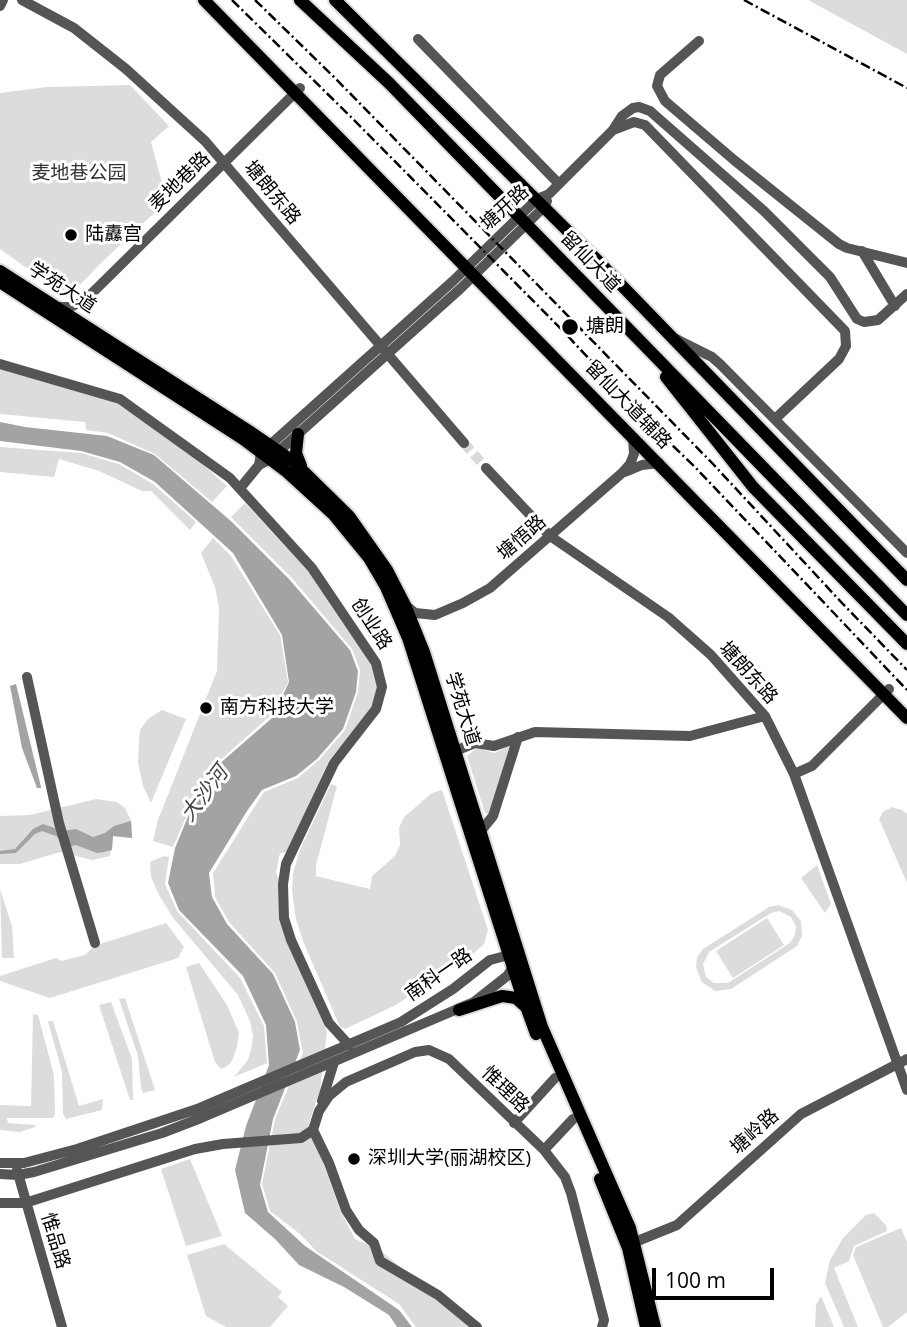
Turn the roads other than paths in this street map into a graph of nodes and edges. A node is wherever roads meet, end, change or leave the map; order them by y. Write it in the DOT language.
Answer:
graph roads {
  1 [pos="3,0"];
  2 [pos="22,0"];
  3 [pos="204,0"];
  4 [pos="214,0"];
  5 [pos="300,0"];
  6 [pos="335,0"];
  7 [pos="0,6"];
  8 [pos="418,39"];
  9 [pos="699,41"];
  10 [pos="298,90"];
  11 [pos="614,130"];
  12 [pos="224,163"];
  13 [pos="559,184"];
  14 [pos="541,203"];
  15 [pos="523,221"];
  16 [pos="862,251"];
  17 [pos="907,262"];
  18 [pos="473,269"];
  19 [pos="0,271"];
  20 [pos="0,282"];
  21 [pos="907,294"];
  22 [pos="84,301"];
  23 [pos="895,306"];
  24 [pos="56,307"];
  25 [pos="619,320"];
  26 [pos="86,326"];
  27 [pos="670,336"];
  28 [pos="384,350"];
  29 [pos="0,363"];
  30 [pos="775,419"];
  31 [pos="298,434"];
  32 [pos="634,438"];
  33 [pos="464,443"];
  34 [pos="268,455"];
  35 [pos="659,463"];
  36 [pos="486,468"];
  37 [pos="302,469"];
  38 [pos="622,473"];
  39 [pos="241,487"];
  40 [pos="550,536"];
  41 [pos="907,553"];
  42 [pos="907,580"];
  43 [pos="405,605"];
  44 [pos="435,615"];
  45 [pos="907,615"];
  46 [pos="419,638"];
  47 [pos="907,644"];
  48 [pos="27,677"];
  49 [pos="887,692"];
  50 [pos="907,708"];
  51 [pos="765,716"];
  52 [pos="907,718"];
  53 [pos="518,737"];
  54 [pos="454,751"];
  55 [pos="794,774"];
  56 [pos="480,832"];
  57 [pos="94,943"];
  58 [pos="514,960"];
  59 [pos="526,1007"];
  60 [pos="459,1010"];
  61 [pos="349,1045"];
  62 [pos="332,1059"];
  63 [pos="902,1061"];
  64 [pos="555,1079"];
  65 [pos="907,1090"];
  66 [pos="319,1111"];
  67 [pos="573,1119"];
  68 [pos="514,1123"];
  69 [pos="313,1130"];
  70 [pos="544,1150"];
  71 [pos="0,1163"];
  72 [pos="17,1169"];
  73 [pos="0,1174"];
  74 [pos="0,1203"];
  75 [pos="25,1203"];
  76 [pos="635,1242"];
  77 [pos="62,1327"];
  78 [pos="477,1327"];
  79 [pos="602,1327"];
  80 [pos="646,1327"];
  81 [pos="655,1327"];
  1 -- 7 [label="street"];
  2 -- 12 [label="street, 塘朗东路"];
  3 -- 10 [label="main road, 留仙大道辅路"];
  4 -- 10 [label="main road, 留仙大道辅路"];
  5 -- 15 [label="main road, 留仙大道"];
  6 -- 14 [label="main road, 留仙大道"];
  8 -- 13 [label="street"];
  9 -- 16 [label="street"];
  10 -- 12 [label="street, 麦地巷路"];
  10 -- 18 [label="main road, 留仙大道辅路"];
  11 -- 13 [label="street, 塘开路"];
  11 -- 23 [label="street, 塘开路"];
  11 -- 30 [label="street"];
  12 -- 22 [label="street, 麦地巷路"];
  12 -- 28 [label="street, 塘朗东路"];
  13 -- 14 [label="street, 塘开路"];
  14 -- 15 [label="street, 塘开路"];
  14 -- 27 [label="main road, 留仙大道"];
  15 -- 18 [label="street, 塘开路"];
  15 -- 25 [label="main road, 留仙大道"];
  16 -- 17 [label="street"];
  16 -- 23 [label="street"];
  18 -- 28 [label="street, 塘开路"];
  18 -- 32 [label="main road, 留仙大道辅路"];
  18 -- 49 [label="main road, 留仙大道辅路"];
  19 -- 24 [label="main road, 学苑大道"];
  20 -- 34 [label="main road, 学苑大道"];
  21 -- 23 [label="street"];
  22 -- 24 [label="street"];
  22 -- 26 [label="street"];
  24 -- 26 [label="main road, 学苑大道"];
  25 -- 45 [label="main road, 留仙大道"];
  25 -- 47 [label="main road"];
  26 -- 34 [label="main road, 学苑大道"];
  27 -- 30 [label="street"];
  27 -- 42 [label="main road, 留仙大道"];
  28 -- 31 [label="street, 塘开路"];
  28 -- 33 [label="street, 塘朗东路"];
  28 -- 34 [label="street, 塘开路"];
  29 -- 39 [label="street, 创业路"];
  30 -- 41 [label="street"];
  31 -- 34 [label="street, 塘开路"];
  31 -- 37 [label="main road"];
  32 -- 35 [label="main road, 留仙大道辅路"];
  32 -- 38 [label="street, 塘悟路"];
  34 -- 37 [label="main road, 学苑大道"];
  34 -- 39 [label="street"];
  34 -- 58 [label="main road, 学苑大道"];
  35 -- 38 [label="street, 塘悟路"];
  35 -- 49 [label="main road, 留仙大道辅路"];
  36 -- 40 [label="street, 塘朗东路"];
  37 -- 43 [label="main road, 学苑大道"];
  38 -- 40 [label="street, 塘悟路"];
  39 -- 61 [label="street, 创业路"];
  40 -- 44 [label="street, 塘悟路"];
  40 -- 51 [label="street, 塘朗东路"];
  43 -- 44 [label="street"];
  43 -- 46 [label="main road, 学苑大道"];
  44 -- 46 [label="street"];
  46 -- 54 [label="main road, 学苑大道"];
  48 -- 57 [label="street"];
  49 -- 50 [label="main road, 留仙大道辅路"];
  49 -- 52 [label="main road, 留仙大道辅路"];
  49 -- 55 [label="street"];
  51 -- 53 [label="street"];
  51 -- 55 [label="street, 塘朗东路"];
  53 -- 54 [label="street"];
  53 -- 56 [label="street"];
  54 -- 56 [label="main road, 学苑大道"];
  55 -- 63 [label="street, 塘朗东路"];
  56 -- 58 [label="main road, 学苑大道"];
  58 -- 59 [label="main road, 学苑大道"];
  58 -- 60 [label="street, 南科一路"];
  58 -- 61 [label="street, 南科一路"];
  58 -- 76 [label="main road, 学苑大道"];
  59 -- 60 [label="main road"];
  59 -- 64 [label="main road, 学苑大道"];
  60 -- 62 [label="street, 南科一路"];
  61 -- 62 [label="street, 南科一路"];
  62 -- 66 [label="street"];
  62 -- 72 [label="street, 南科一路"];
  62 -- 72 [label="street, 南科一路"];
  63 -- 65 [label="street, 塘朗东路"];
  63 -- 76 [label="street, 塘岭路"];
  64 -- 67 [label="main road, 学苑大道"];
  64 -- 68 [label="street"];
  66 -- 68 [label="street, 惟理路"];
  66 -- 69 [label="street, 惟理路"];
  67 -- 70 [label="street"];
  67 -- 80 [label="main road, 学苑大道"];
  68 -- 70 [label="street, 惟理路"];
  69 -- 75 [label="street"];
  69 -- 78 [label="street"];
  70 -- 79 [label="street, 惟理路"];
  71 -- 72 [label="street, 南科一路"];
  72 -- 73 [label="street, 南科一路"];
  72 -- 75 [label="street, 惟品路"];
  74 -- 75 [label="street"];
  75 -- 77 [label="street, 惟品路"];
  76 -- 81 [label="main road, 学苑大道"];
}
